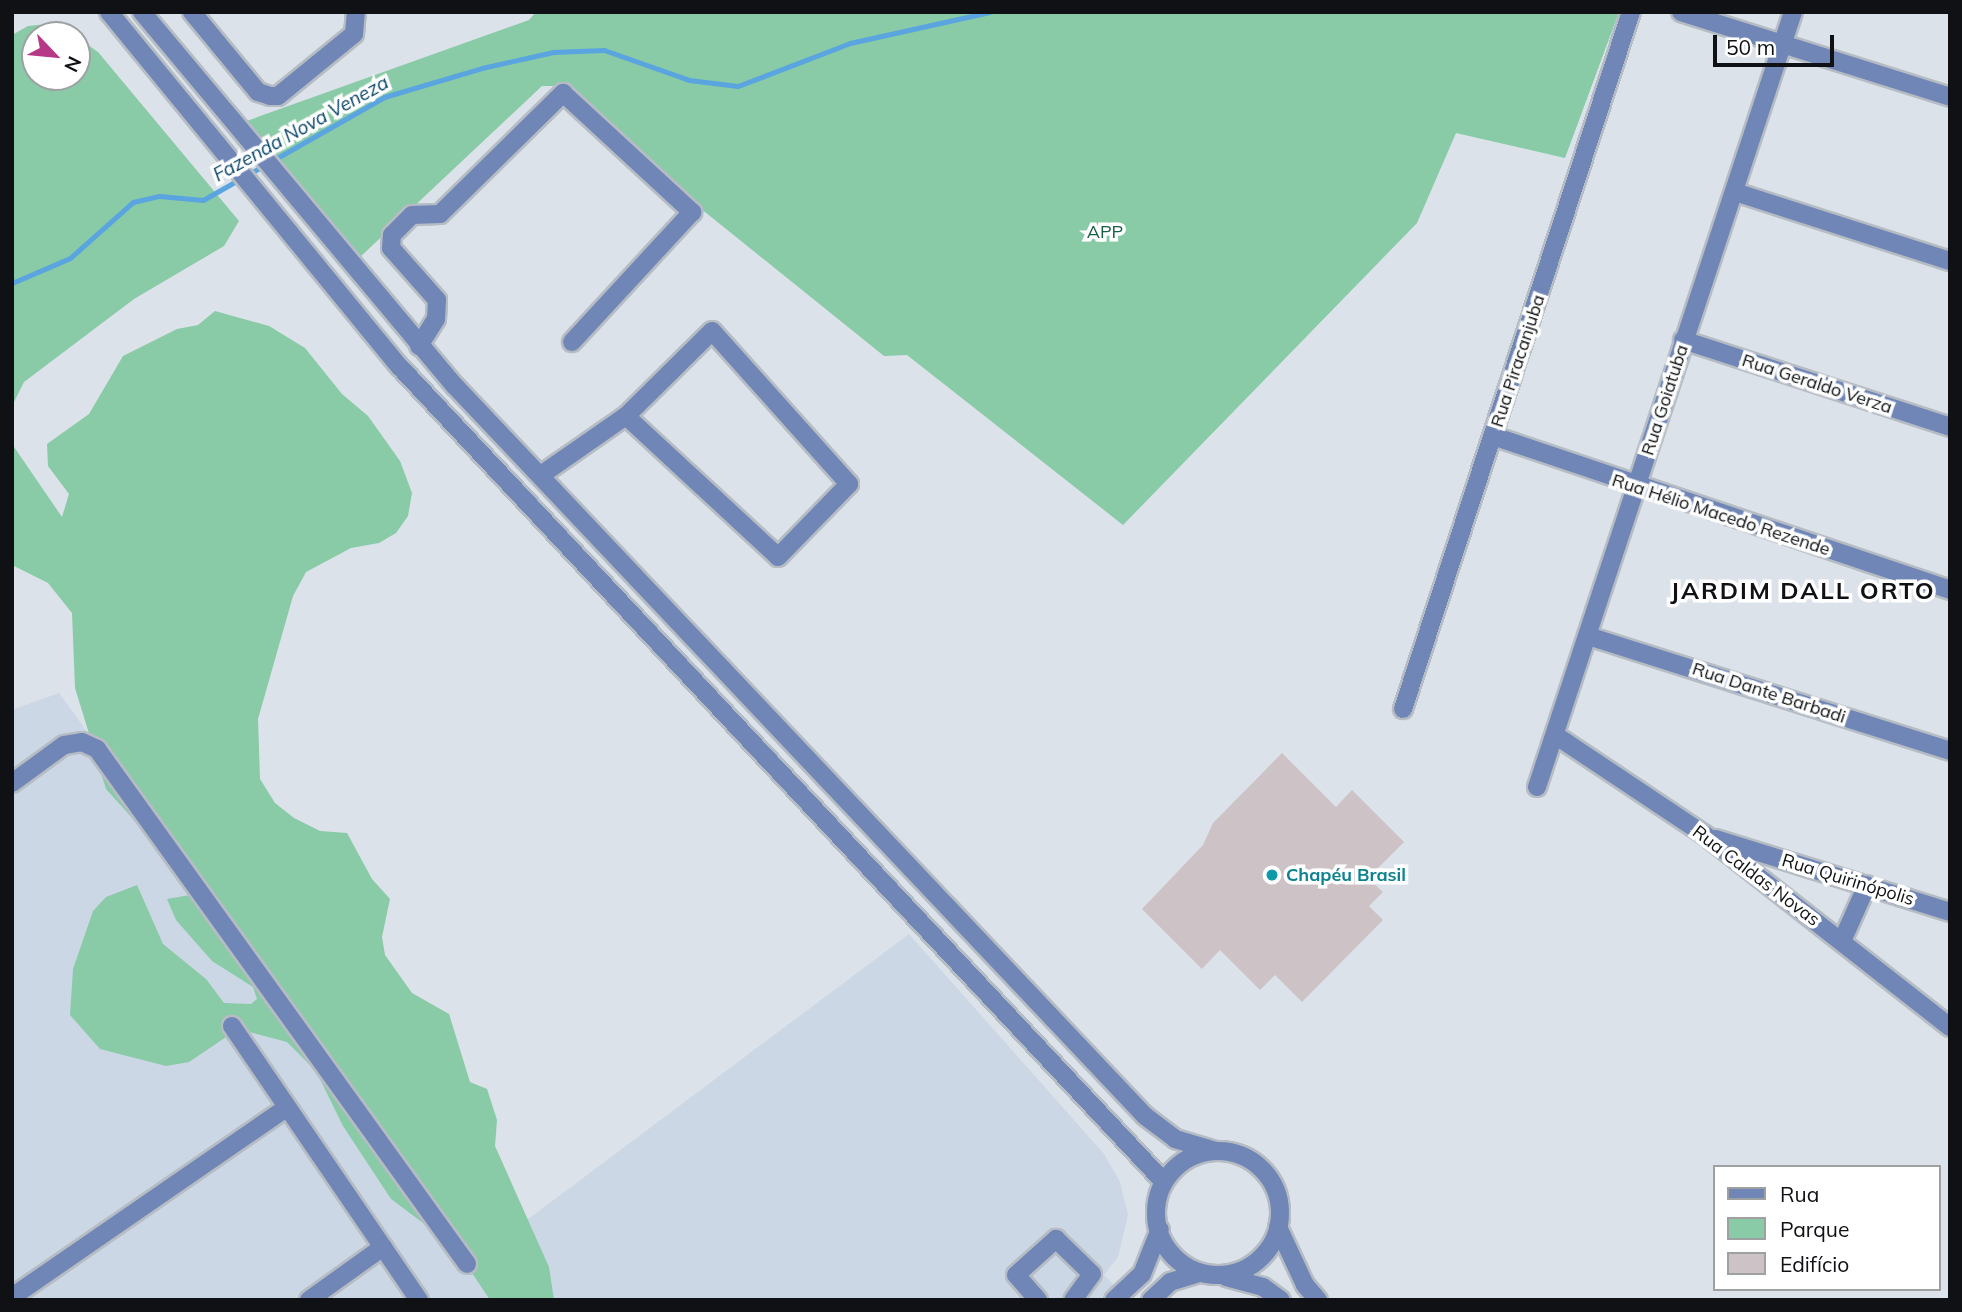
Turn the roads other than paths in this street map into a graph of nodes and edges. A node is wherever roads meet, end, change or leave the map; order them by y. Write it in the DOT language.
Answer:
graph roads {
  1 [pos="109,12"];
  2 [pos="142,12"];
  3 [pos="192,12"];
  4 [pos="356,12"];
  5 [pos="1631,12"];
  6 [pos="1681,12"];
  7 [pos="1793,12"];
  8 [pos="1783,42"];
  9 [pos="1950,97"];
  10 [pos="1735,192"];
  11 [pos="1950,261"];
  12 [pos="1683,340"];
  13 [pos="572,342"];
  14 [pos="419,346"];
  15 [pos="626,416"];
  16 [pos="1950,427"];
  17 [pos="1493,436"];
  18 [pos="541,475"];
  19 [pos="1636,489"];
  20 [pos="1950,590"];
  21 [pos="1588,636"];
  22 [pos="1403,709"];
  23 [pos="1555,735"];
  24 [pos="1950,751"];
  25 [pos="12,783"];
  26 [pos="1537,787"];
  27 [pos="1705,835"];
  28 [pos="1867,885"];
  29 [pos="1950,912"];
  30 [pos="1842,941"];
  31 [pos="232,1026"];
  32 [pos="1950,1027"];
  33 [pos="287,1107"];
  34 [pos="1216,1151"];
  35 [pos="1164,1182"];
  36 [pos="1278,1227"];
  37 [pos="1160,1228"];
  38 [pos="383,1247"];
  39 [pos="467,1264"];
  40 [pos="1208,1274"];
  41 [pos="12,1297"];
  42 [pos="309,1300"];
  43 [pos="419,1300"];
  44 [pos="1038,1300"];
  45 [pos="1073,1300"];
  46 [pos="1114,1300"];
  47 [pos="1151,1300"];
  48 [pos="1281,1300"];
  49 [pos="1318,1300"];
  1 -- 35 [label="street"];
  2 -- 14 [label="street"];
  3 -- 4 [label="street"];
  5 -- 17 [label="street, Rua Piracanjuba"];
  6 -- 8 [label="street"];
  7 -- 8 [label="street, Rua Goiatuba"];
  8 -- 9 [label="street"];
  8 -- 10 [label="street, Rua Goiatuba"];
  10 -- 11 [label="street"];
  10 -- 12 [label="street, Rua Goiatuba"];
  12 -- 16 [label="street, Rua Geraldo Verza"];
  12 -- 19 [label="street, Rua Goiatuba"];
  13 -- 14 [label="street"];
  14 -- 18 [label="street"];
  15 -- 15 [label="street"];
  15 -- 18 [label="street"];
  17 -- 19 [label="street, Rua Hélio Macedo Rezende"];
  17 -- 22 [label="street, Rua Piracanjuba"];
  18 -- 34 [label="street"];
  19 -- 20 [label="street, Rua Hélio Macedo Rezende"];
  19 -- 21 [label="street, Rua Goiatuba"];
  21 -- 23 [label="street, Rua Goiatuba"];
  21 -- 24 [label="street, Rua Dante Barbadi"];
  23 -- 26 [label="street, Rua Goiatuba"];
  23 -- 27 [label="street, Rua Caldas Novas"];
  25 -- 39 [label="street"];
  27 -- 28 [label="street, Rua Quirinópolis"];
  27 -- 30 [label="street, Rua Caldas Novas"];
  28 -- 29 [label="street, Rua Quirinópolis"];
  28 -- 30 [label="street"];
  30 -- 32 [label="street, Rua Caldas Novas"];
  31 -- 33 [label="street"];
  33 -- 38 [label="street"];
  33 -- 41 [label="street"];
  34 -- 35 [label="street"];
  34 -- 36 [label="street"];
  35 -- 37 [label="street"];
  36 -- 40 [label="street"];
  36 -- 49 [label="street"];
  37 -- 40 [label="street"];
  37 -- 46 [label="street"];
  38 -- 42 [label="street"];
  38 -- 43 [label="street"];
  40 -- 47 [label="street"];
  40 -- 48 [label="street"];
  44 -- 45 [label="street"];
}
